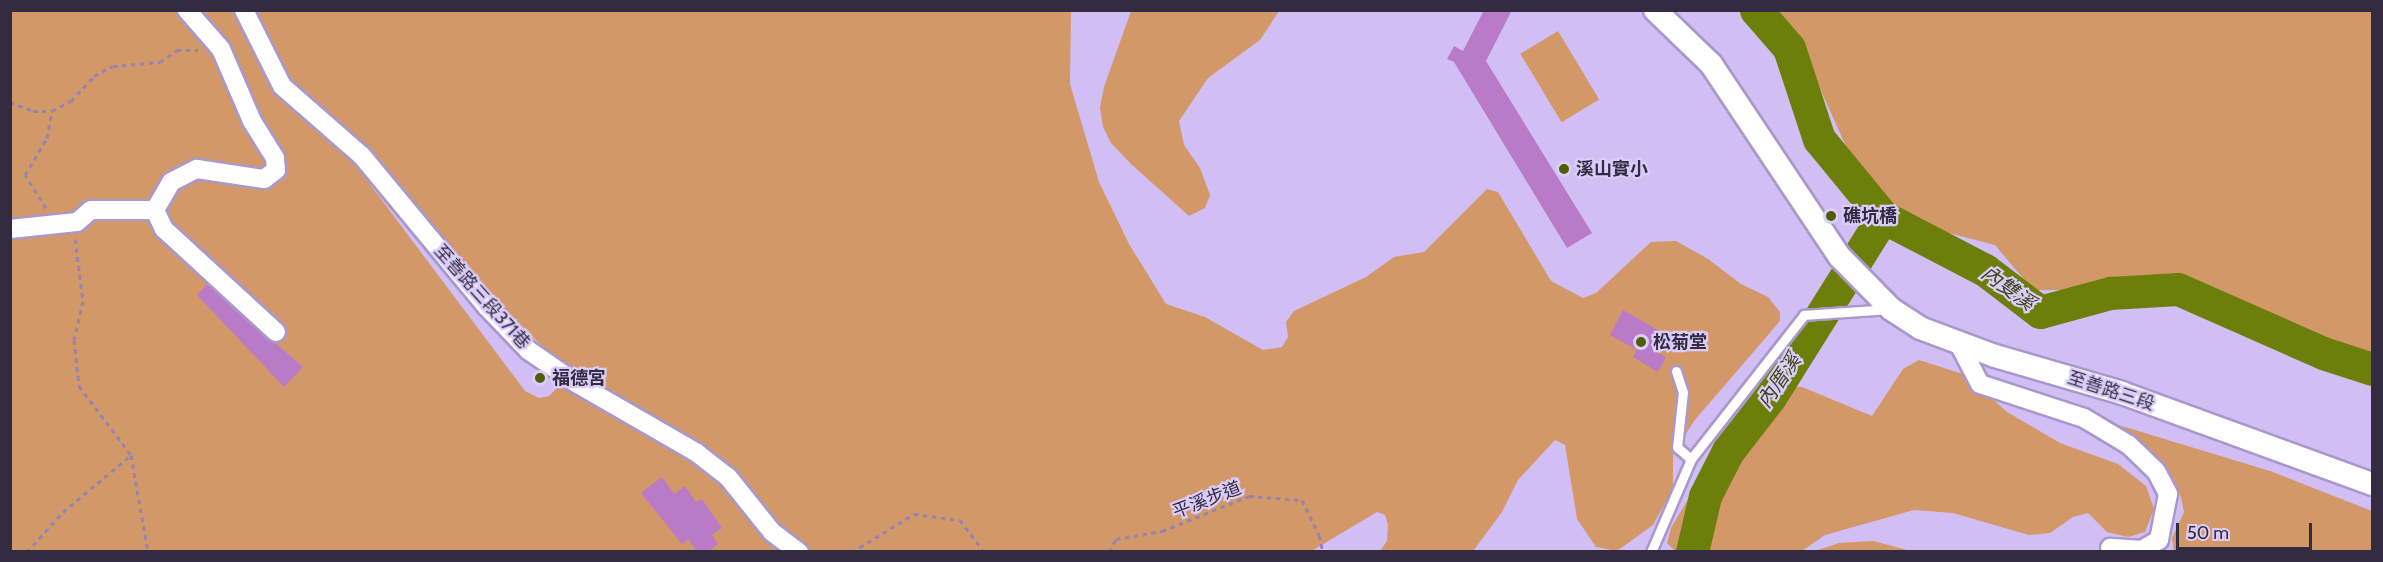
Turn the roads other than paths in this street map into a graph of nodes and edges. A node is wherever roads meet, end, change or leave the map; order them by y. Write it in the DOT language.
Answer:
graph roads {
  1 [pos="187,10"];
  2 [pos="244,10"];
  3 [pos="1655,10"];
  4 [pos="154,210"];
  5 [pos="10,229"];
  6 [pos="1891,309"];
  7 [pos="276,332"];
  8 [pos="1958,342"];
  9 [pos="1676,371"];
  10 [pos="1692,459"];
  11 [pos="2373,484"];
  12 [pos="2110,548"];
  13 [pos="799,552"];
  14 [pos="1651,552"];
  1 -- 4 [label="street"];
  2 -- 13 [label="street, 至善路三段371巷"];
  3 -- 6 [label="street, 至善路三段"];
  4 -- 5 [label="street"];
  4 -- 7 [label="street"];
  6 -- 8 [label="street, 至善路三段"];
  6 -- 10 [label="lane"];
  8 -- 11 [label="street, 至善路三段"];
  8 -- 12 [label="street"];
  9 -- 10 [label="lane"];
  10 -- 14 [label="lane"];
}
